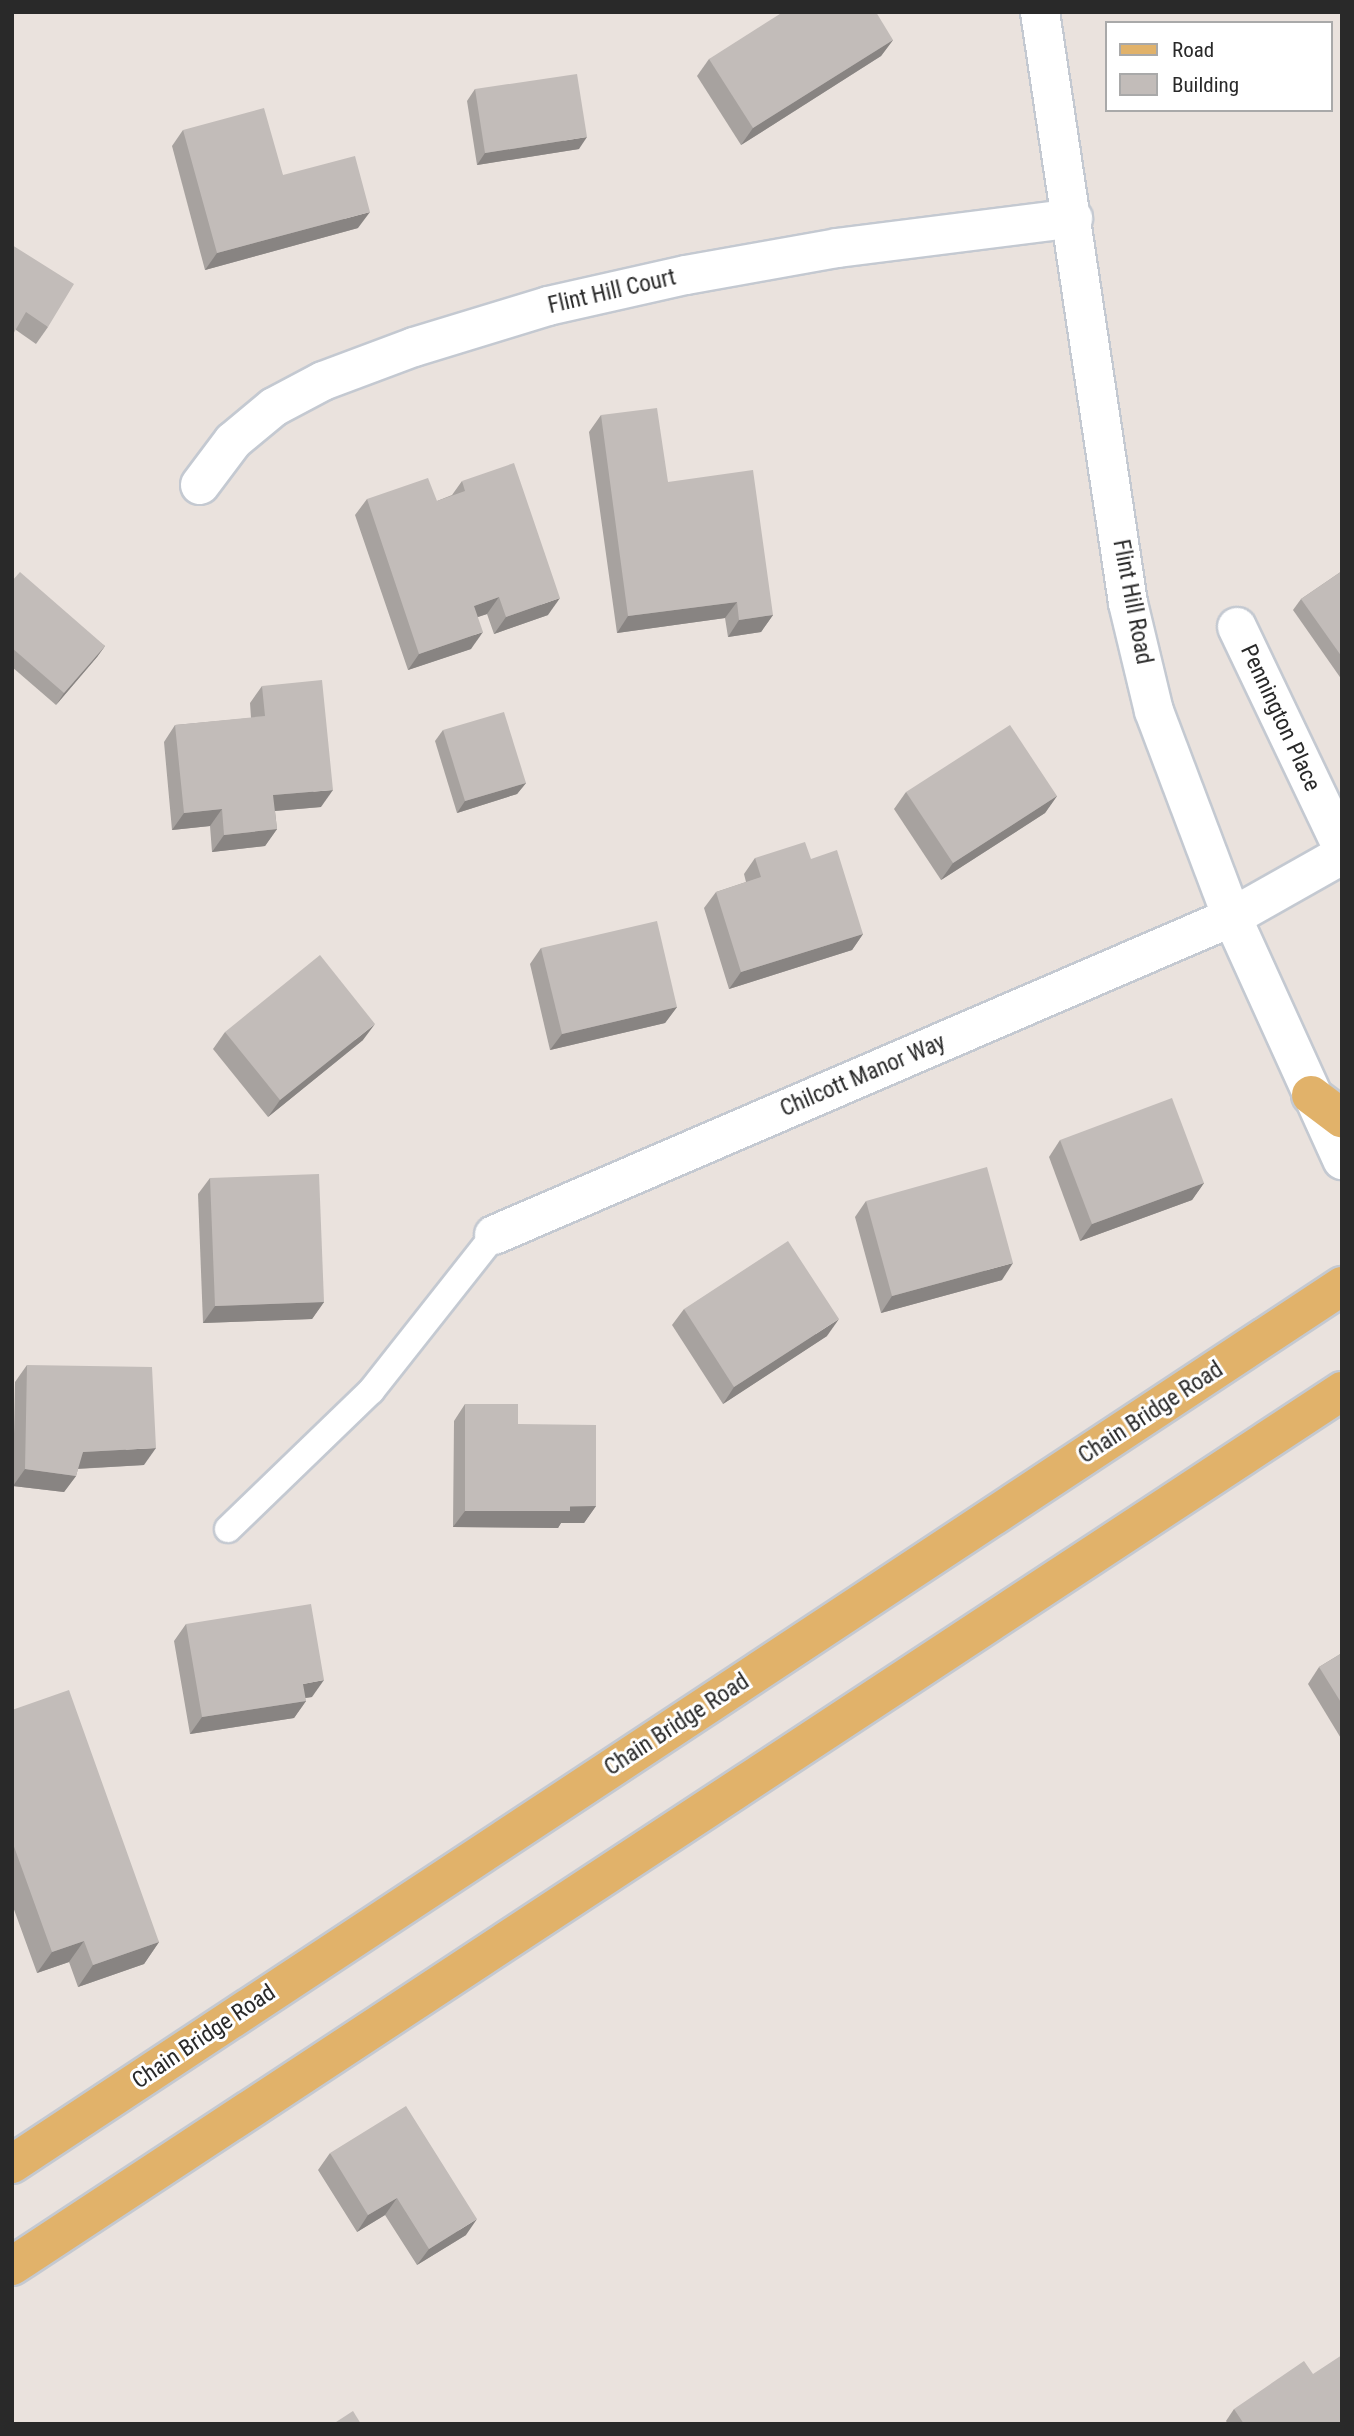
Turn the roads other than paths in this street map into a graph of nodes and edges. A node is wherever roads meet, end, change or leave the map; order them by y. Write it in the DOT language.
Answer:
graph roads {
  1 [pos="1040,12"];
  2 [pos="1073,218"];
  3 [pos="200,485"];
  4 [pos="1237,627"];
  5 [pos="1342,847"];
  6 [pos="1342,855"];
  7 [pos="1232,917"];
  8 [pos="1311,1095"];
  9 [pos="1342,1118"];
  10 [pos="1342,1160"];
  11 [pos="494,1235"];
  12 [pos="1342,1286"];
  13 [pos="1342,1391"];
  14 [pos="228,1529"];
  15 [pos="12,2164"];
  16 [pos="16,2253"];
  1 -- 2 [label="street, Flint Hill Road"];
  2 -- 3 [label="street, Flint Hill Court"];
  2 -- 7 [label="street, Flint Hill Road"];
  4 -- 5 [label="street, Pennington Place"];
  6 -- 7 [label="street"];
  7 -- 8 [label="street, Flint Hill Road"];
  7 -- 11 [label="street, Chilcott Manor Way"];
  8 -- 9 [label="main road"];
  8 -- 10 [label="street, Flint Hill Road"];
  11 -- 14 [label="lane"];
  12 -- 15 [label="main road, Chain Bridge Road"];
  13 -- 16 [label="main road"];
}
